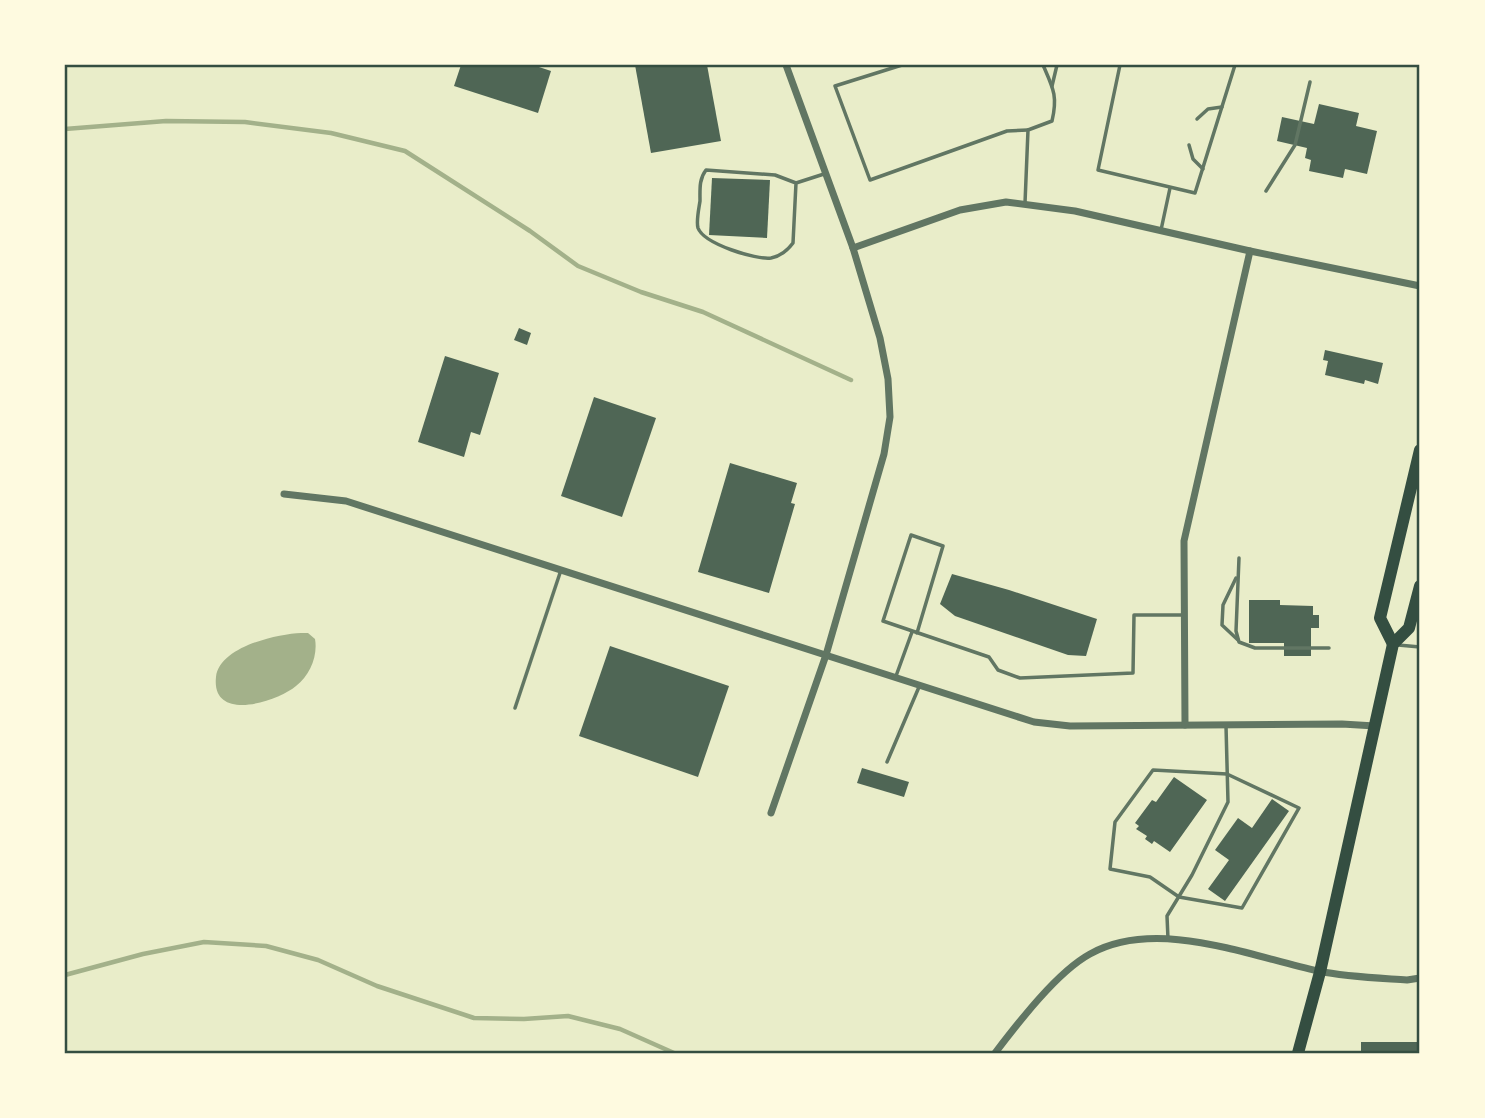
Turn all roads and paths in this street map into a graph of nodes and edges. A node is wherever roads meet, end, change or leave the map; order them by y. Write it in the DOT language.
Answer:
graph roads {
  1 [pos="786,65"];
  2 [pos="902,65"];
  3 [pos="1042,65"];
  4 [pos="1057,65"];
  5 [pos="1120,65"];
  6 [pos="1235,65"];
  7 [pos="1310,82"];
  8 [pos="1052,86"];
  9 [pos="1222,107"];
  10 [pos="1197,119"];
  11 [pos="1028,130"];
  12 [pos="1189,145"];
  13 [pos="1203,170"];
  14 [pos="826,173"];
  15 [pos="796,183"];
  16 [pos="1170,188"];
  17 [pos="1266,191"];
  18 [pos="1025,205"];
  19 [pos="1161,231"];
  20 [pos="853,248"];
  21 [pos="1250,251"];
  22 [pos="1420,286"];
  23 [pos="1420,450"];
  24 [pos="284,494"];
  25 [pos="1239,558"];
  26 [pos="561,570"];
  27 [pos="1237,576"];
  28 [pos="1420,586"];
  29 [pos="1184,615"];
  30 [pos="915,632"];
  31 [pos="1239,642"];
  32 [pos="1393,644"];
  33 [pos="1420,647"];
  34 [pos="1329,648"];
  35 [pos="826,655"];
  36 [pos="895,678"];
  37 [pos="919,687"];
  38 [pos="515,708"];
  39 [pos="1185,725"];
  40 [pos="1226,726"];
  41 [pos="1375,726"];
  42 [pos="887,762"];
  43 [pos="1227,774"];
  44 [pos="771,813"];
  45 [pos="1179,897"];
  46 [pos="1168,939"];
  47 [pos="1320,972"];
  48 [pos="1420,978"];
  49 [pos="995,1053"];
  50 [pos="1298,1053"];
  1 -- 14 [label="street"];
  2 -- 11 [label="lane"];
  3 -- 8 [label="lane"];
  4 -- 8 [label="lane"];
  5 -- 16 [label="lane"];
  6 -- 9 [label="lane"];
  7 -- 17 [label="lane"];
  8 -- 11 [label="lane"];
  9 -- 10 [label="lane"];
  9 -- 13 [label="lane"];
  11 -- 18 [label="lane"];
  12 -- 13 [label="lane"];
  13 -- 16 [label="lane"];
  14 -- 15 [label="lane"];
  14 -- 20 [label="street"];
  15 -- 15 [label="lane"];
  16 -- 19 [label="lane"];
  18 -- 19 [label="street"];
  18 -- 20 [label="street"];
  19 -- 21 [label="street"];
  20 -- 35 [label="street"];
  21 -- 22 [label="street"];
  21 -- 29 [label="street"];
  23 -- 32 [label="main road"];
  24 -- 26 [label="street"];
  25 -- 27 [label="lane"];
  26 -- 35 [label="street"];
  26 -- 38 [label="lane"];
  27 -- 31 [label="lane"];
  27 -- 31 [label="lane"];
  28 -- 32 [label="main road"];
  29 -- 30 [label="lane"];
  29 -- 39 [label="street"];
  30 -- 30 [label="lane"];
  30 -- 36 [label="lane"];
  31 -- 34 [label="lane"];
  32 -- 33 [label="lane"];
  32 -- 41 [label="main road"];
  35 -- 36 [label="street"];
  35 -- 44 [label="street"];
  36 -- 37 [label="street"];
  37 -- 39 [label="street"];
  37 -- 42 [label="lane"];
  39 -- 40 [label="street"];
  40 -- 41 [label="street"];
  40 -- 43 [label="lane"];
  41 -- 47 [label="main road"];
  43 -- 45 [label="lane"];
  43 -- 45 [label="lane"];
  43 -- 45 [label="lane"];
  45 -- 46 [label="lane"];
  46 -- 47 [label="street"];
  46 -- 49 [label="street"];
  47 -- 48 [label="street"];
  47 -- 50 [label="main road"];
}
